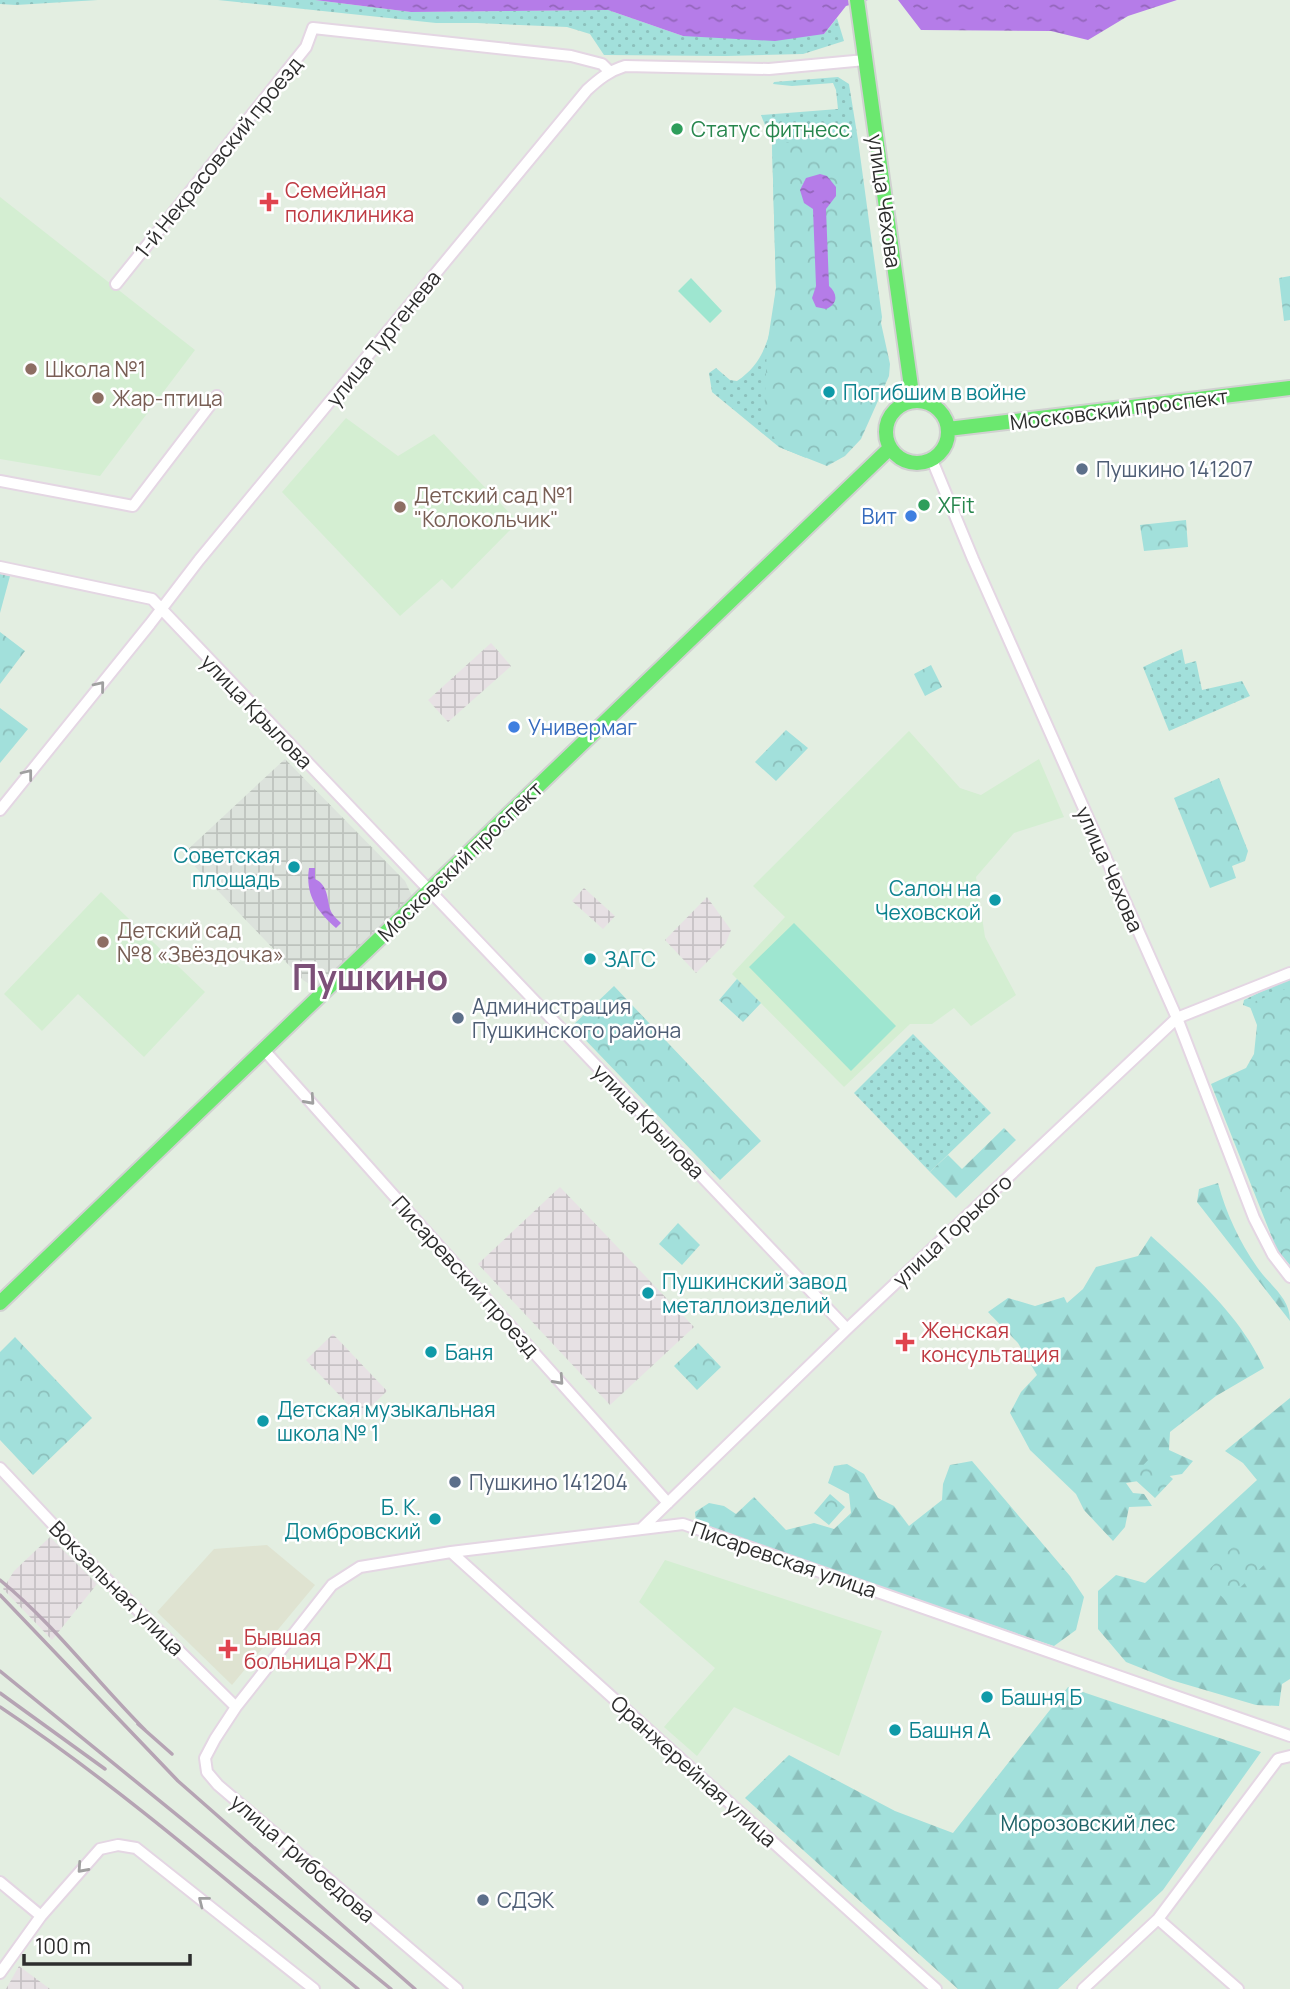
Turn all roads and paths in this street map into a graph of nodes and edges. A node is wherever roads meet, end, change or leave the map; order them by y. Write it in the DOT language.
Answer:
graph roads {
  1 [pos="857,0"];
  2 [pos="866,60"];
  3 [pos="609,71"];
  4 [pos="116,284"];
  5 [pos="1290,388"];
  6 [pos="217,397"];
  7 [pos="913,401"];
  8 [pos="948,429"];
  9 [pos="890,448"];
  10 [pos="932,460"];
  11 [pos="0,481"];
  12 [pos="0,567"];
  13 [pos="160,610"];
  14 [pos="0,810"];
  15 [pos="429,890"];
  16 [pos="1290,973"];
  17 [pos="1177,1018"];
  18 [pos="264,1050"];
  19 [pos="1290,1277"];
  20 [pos="0,1303"];
  21 [pos="847,1329"];
  22 [pos="0,1468"];
  23 [pos="668,1503"];
  24 [pos="642,1528"];
  25 [pos="452,1552"];
  26 [pos="236,1707"];
  27 [pos="1290,1736"];
  28 [pos="1290,1756"];
  29 [pos="0,1882"];
  30 [pos="41,1916"];
  31 [pos="1158,1919"];
  32 [pos="0,1973"];
  33 [pos="314,1989"];
  34 [pos="457,1989"];
  35 [pos="936,1989"];
  36 [pos="1083,1989"];
  37 [pos="1238,1989"];
  1 -- 2 [label="main road, улица Чехова"];
  2 -- 3 [label="street"];
  2 -- 7 [label="main road, улица Чехова"];
  3 -- 4 [label="street, 1-й Некрасовский проезд"];
  3 -- 13 [label="street, улица Тургенева"];
  5 -- 8 [label="main road, Московский проспект"];
  6 -- 11 [label="street"];
  7 -- 8 [label="main road"];
  7 -- 9 [label="main road"];
  8 -- 10 [label="main road"];
  9 -- 10 [label="main road"];
  9 -- 15 [label="main road, Московский проспект"];
  10 -- 17 [label="street, улица Чехова"];
  12 -- 13 [label="street, улица Крылова"];
  14 -- 13 [label="street, улица Тургенева, one-way"];
  13 -- 15 [label="street, улица Крылова"];
  15 -- 18 [label="main road, Московский проспект"];
  15 -- 21 [label="street, улица Крылова"];
  16 -- 17 [label="street, улица Горького"];
  17 -- 19 [label="street, улица Чехова"];
  17 -- 21 [label="street, улица Горького"];
  18 -- 20 [label="main road, Московский проспект"];
  18 -- 23 [label="street, Писаревский проезд, one-way"];
  21 -- 23 [label="street, улица Горького"];
  22 -- 26 [label="street, Вокзальная улица"];
  23 -- 24 [label="street, улица Горького"];
  24 -- 25 [label="street, Писаревская улица"];
  24 -- 27 [label="street, Писаревская улица"];
  25 -- 26 [label="street, Писаревская улица"];
  25 -- 35 [label="street, Оранжерейная улица"];
  26 -- 34 [label="street, улица Грибоедова"];
  28 -- 31 [label="street"];
  29 -- 30 [label="street"];
  30 -- 32 [label="street"];
  33 -- 30 [label="street, one-way"];
  31 -- 36 [label="street"];
  31 -- 37 [label="street"];
}
